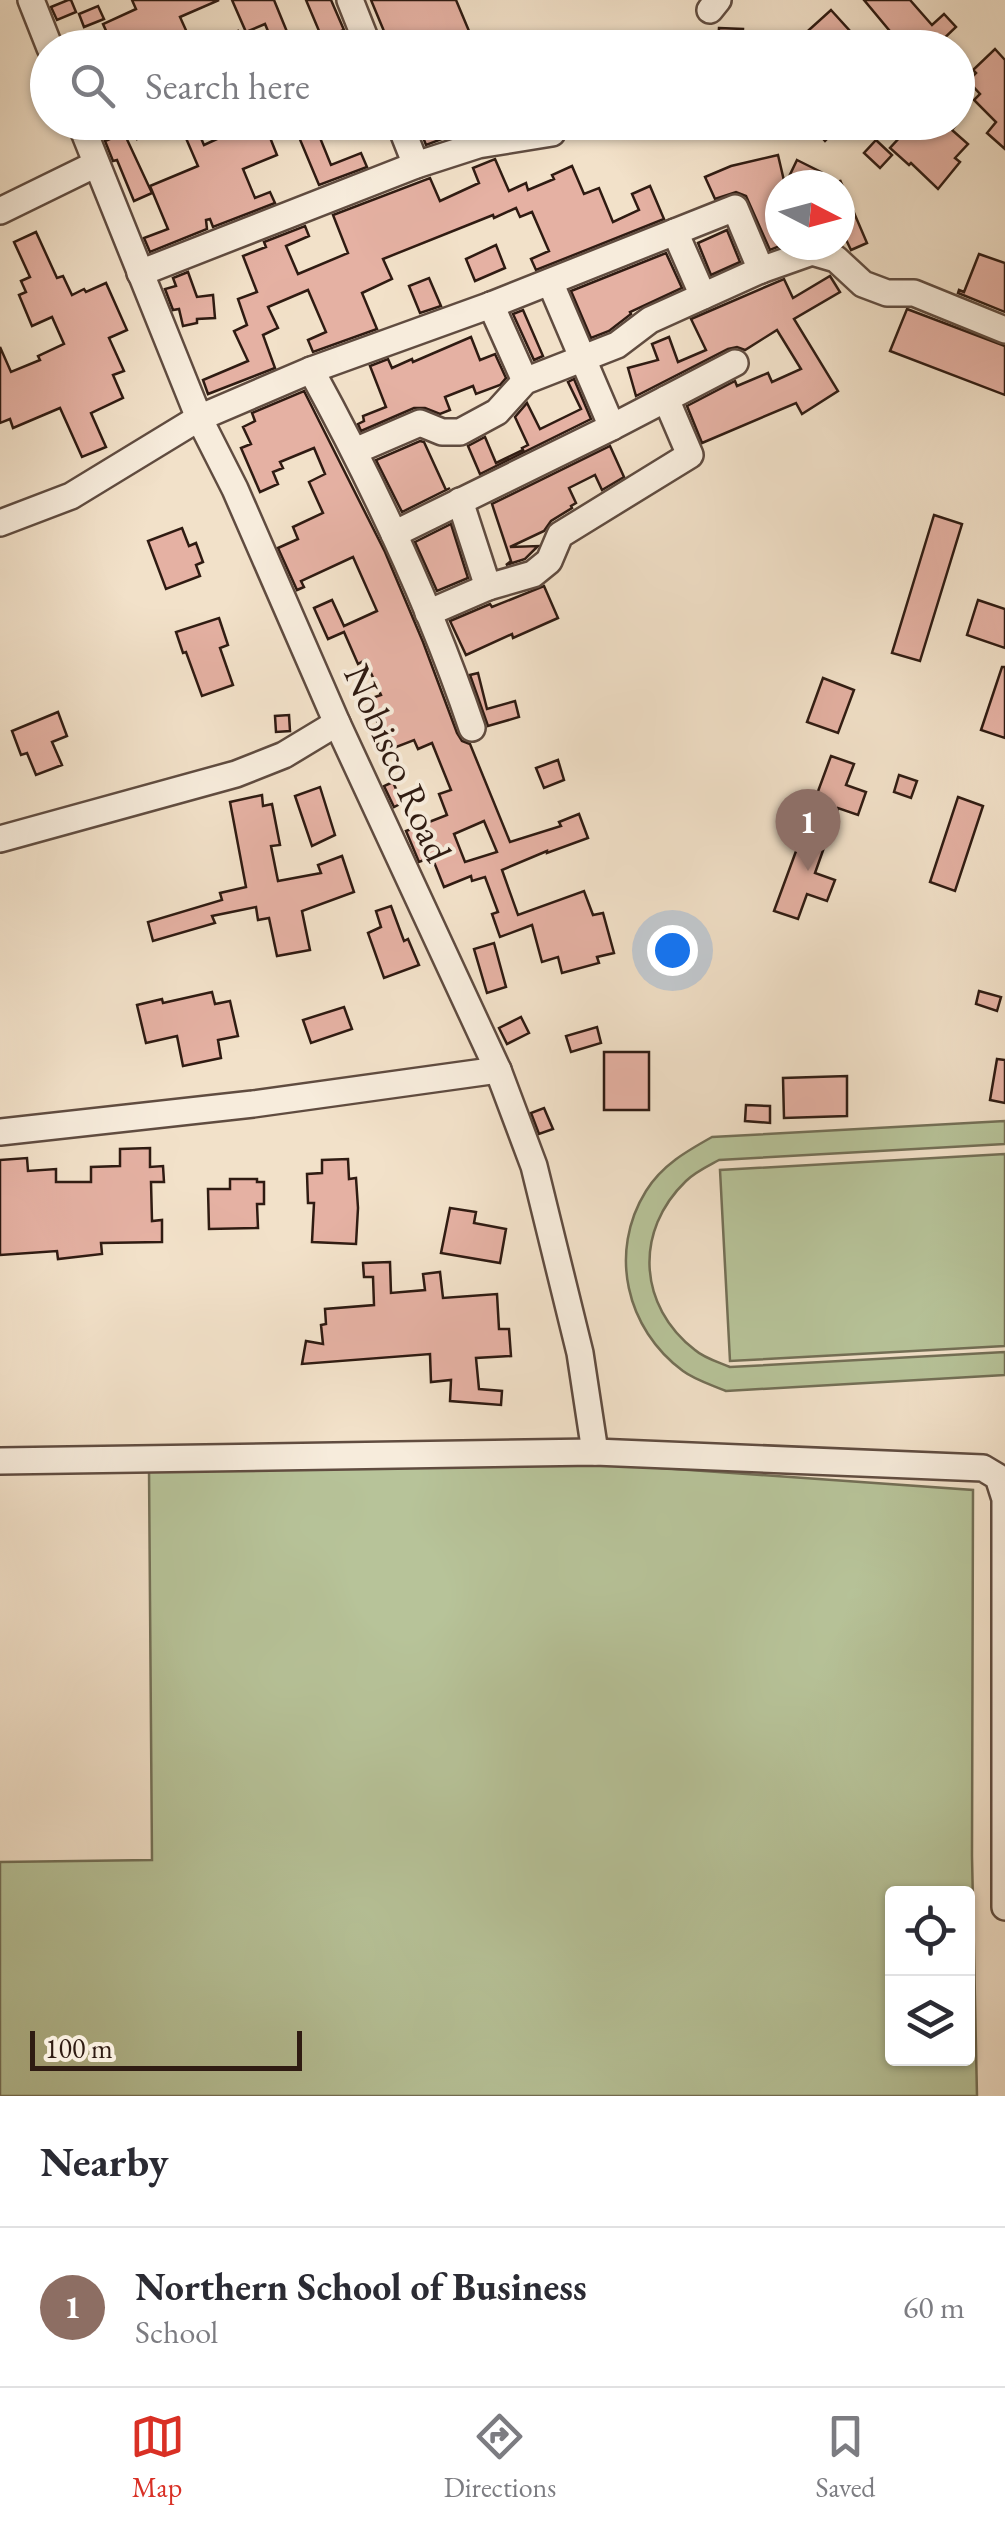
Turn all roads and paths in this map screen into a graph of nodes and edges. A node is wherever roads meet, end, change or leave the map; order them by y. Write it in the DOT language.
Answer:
graph roads {
  1 [pos="30,0"];
  2 [pos="350,0"];
  3 [pos="42,30"];
  4 [pos="362,30"];
  5 [pos="87,140"];
  6 [pos="406,140"];
  7 [pos="509,140"];
  8 [pos="96,164"];
  9 [pos="416,165"];
  10 [pos="0,211"];
  11 [pos="675,232"];
  12 [pos="761,270"];
  13 [pos="140,273"];
  14 [pos="550,282"];
  15 [pos="702,296"];
  16 [pos="491,305"];
  17 [pos="1005,330"];
  18 [pos="583,358"];
  19 [pos="735,363"];
  20 [pos="312,370"];
  21 [pos="524,381"];
  22 [pos="666,398"];
  23 [pos="199,418"];
  24 [pos="612,427"];
  25 [pos="356,451"];
  26 [pos="460,501"];
  27 [pos="0,523"];
  28 [pos="394,534"];
  29 [pos="488,587"];
  30 [pos="428,613"];
  31 [pos="337,723"];
  32 [pos="472,728"];
  33 [pos="0,840"];
  34 [pos="498,1070"];
  35 [pos="0,1132"];
  36 [pos="595,1452"];
  37 [pos="0,1461"];
  38 [pos="1005,1499"];
  39 [pos="1004,1635"];
  40 [pos="1005,1908"];
  1 -- 3 [label="street"];
  2 -- 4 [label="street"];
  5 -- 8 [label="street, Nobisco Road"];
  6 -- 9 [label="street"];
  7 -- 9 [label="street"];
  8 -- 10 [label="street"];
  8 -- 13 [label="street, Nobisco Road"];
  9 -- 13 [label="street"];
  11 -- 12 [label="street"];
  11 -- 14 [label="street"];
  11 -- 15 [label="street"];
  12 -- 15 [label="street"];
  12 -- 17 [label="street"];
  13 -- 23 [label="street, Nobisco Road"];
  14 -- 16 [label="street"];
  14 -- 18 [label="street"];
  15 -- 18 [label="street"];
  16 -- 20 [label="street"];
  16 -- 21 [label="street"];
  18 -- 21 [label="street"];
  18 -- 24 [label="street"];
  19 -- 22 [label="street"];
  20 -- 23 [label="street"];
  20 -- 25 [label="street"];
  21 -- 25 [label="street"];
  22 -- 24 [label="street"];
  22 -- 29 [label="street"];
  23 -- 27 [label="street"];
  23 -- 31 [label="street, Nobisco Road"];
  24 -- 26 [label="street"];
  25 -- 28 [label="street"];
  26 -- 28 [label="street"];
  26 -- 29 [label="street"];
  28 -- 30 [label="street"];
  29 -- 30 [label="street"];
  30 -- 32 [label="street"];
  31 -- 33 [label="street"];
  31 -- 34 [label="street, Nobisco Road"];
  34 -- 35 [label="street"];
  34 -- 36 [label="street, Nobisco Road"];
  36 -- 37 [label="street"];
  36 -- 38 [label="street"];
  38 -- 39 [label="street"];
  39 -- 40 [label="street"];
}
